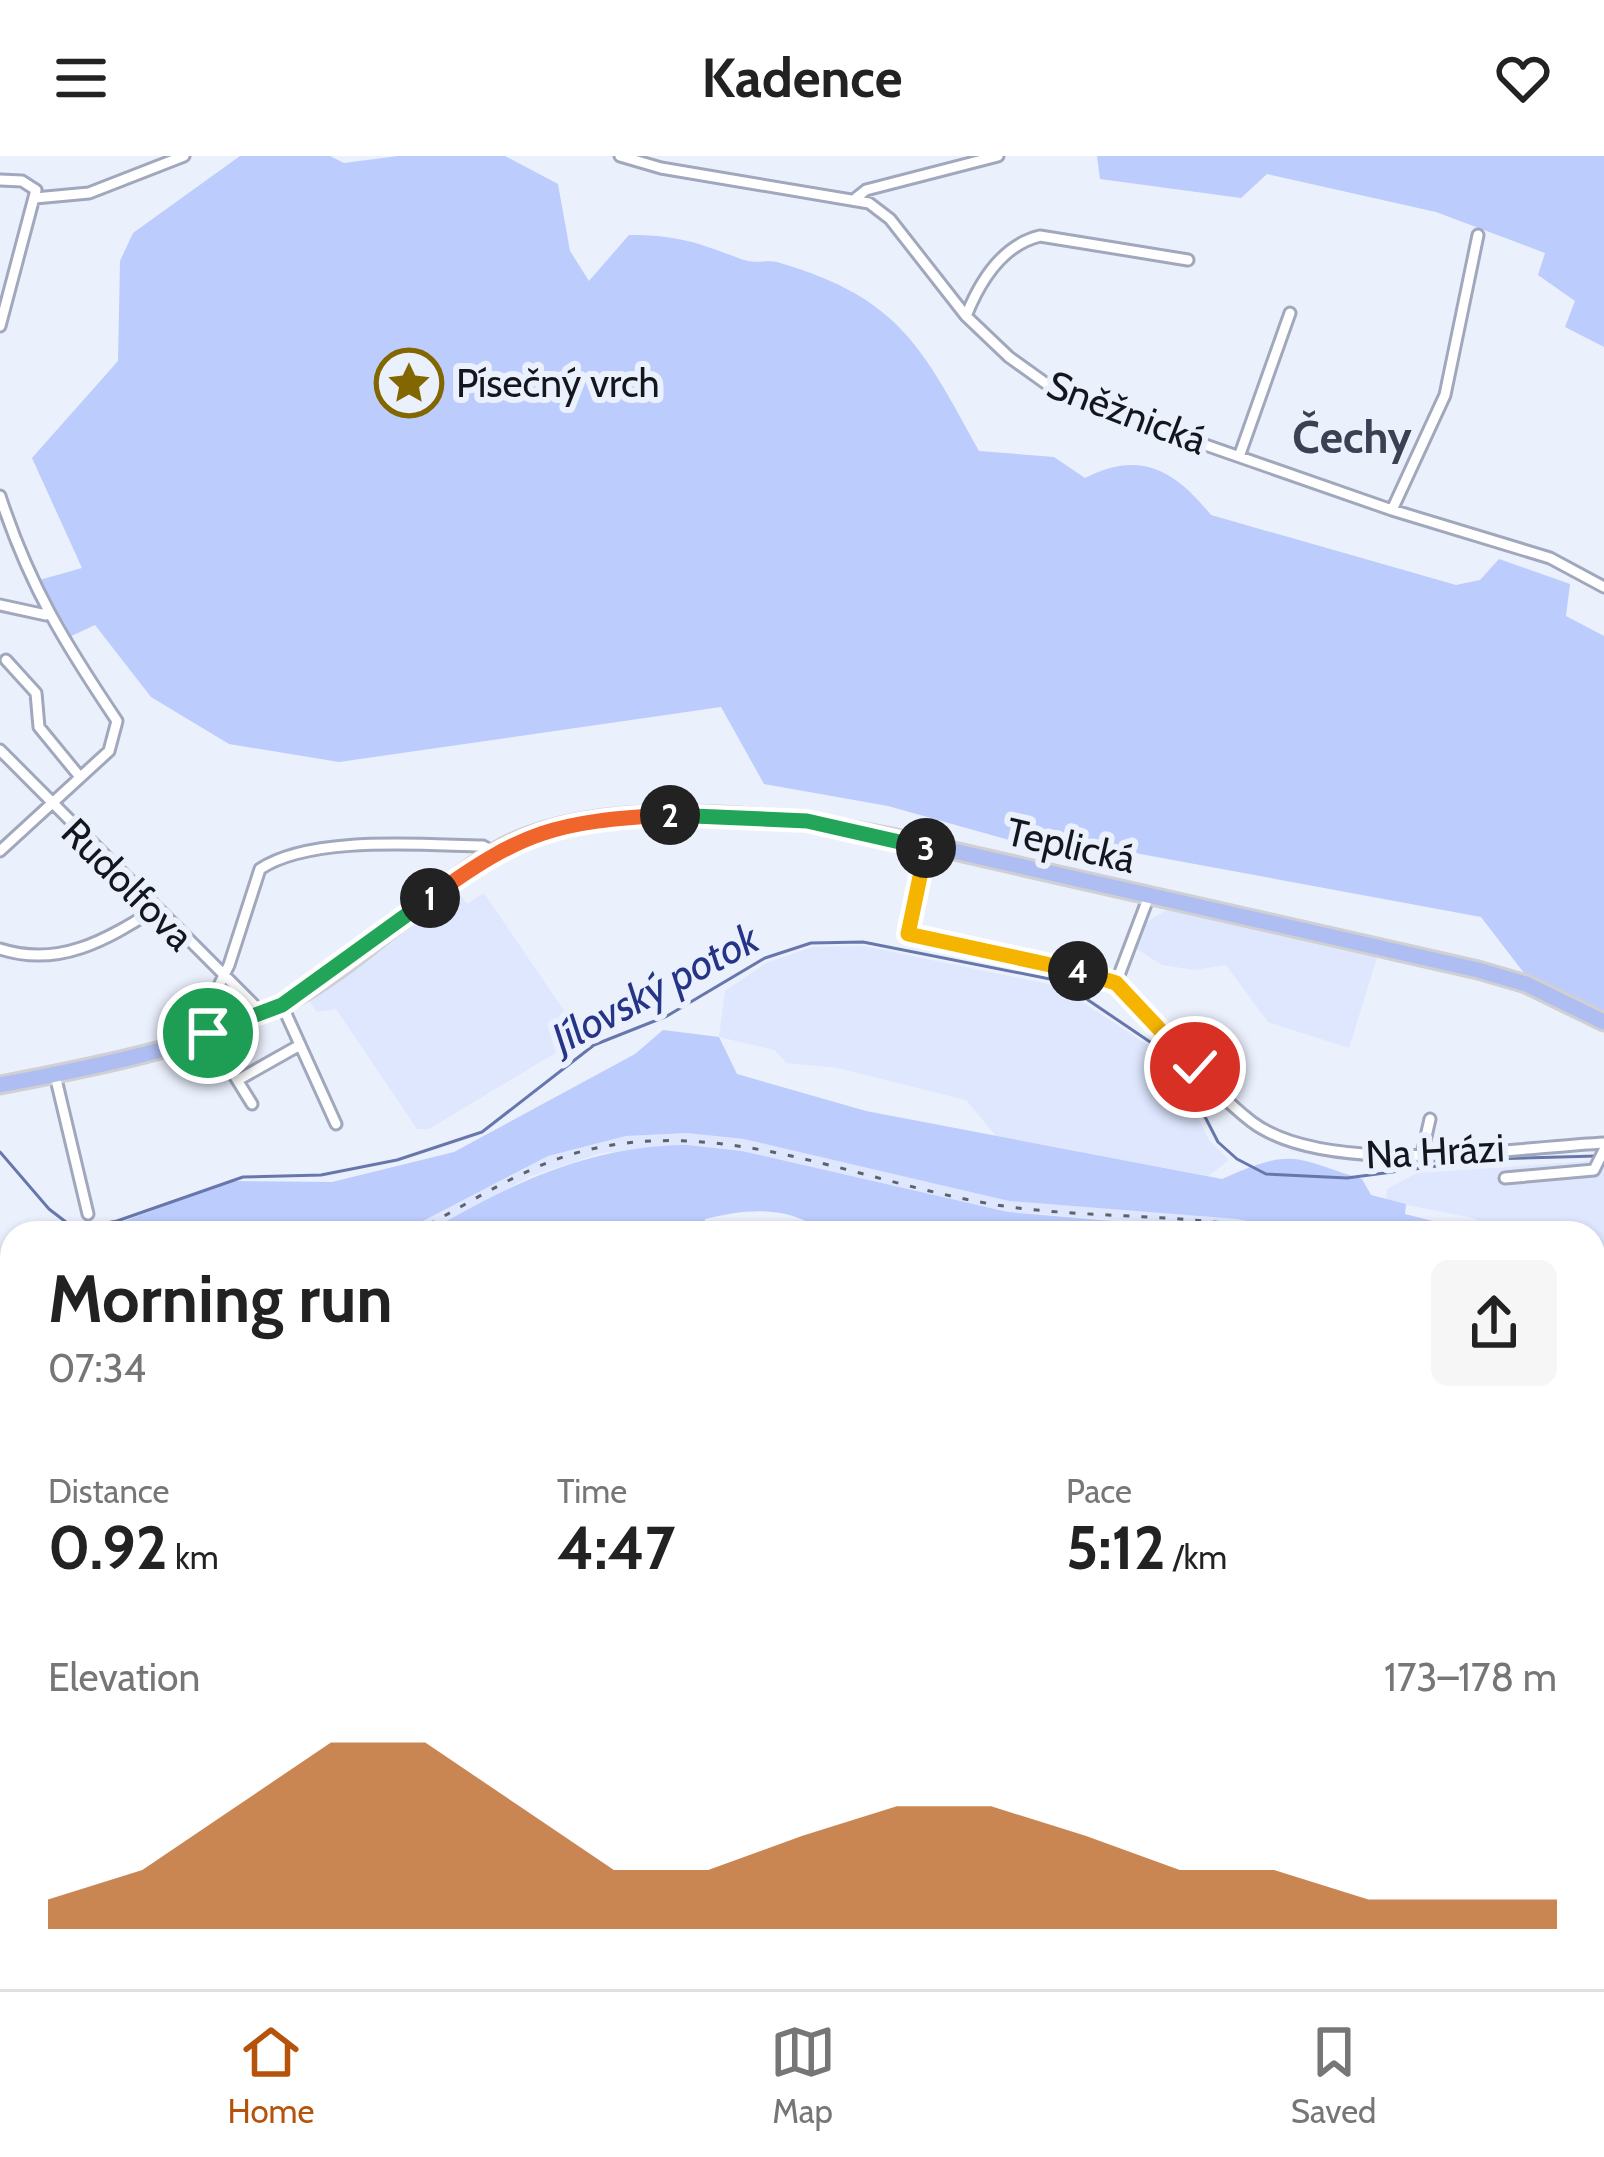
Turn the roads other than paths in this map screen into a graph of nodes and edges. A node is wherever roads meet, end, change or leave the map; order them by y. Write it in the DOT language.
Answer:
graph roads {
  1 [pos="184,156"];
  2 [pos="620,156"];
  3 [pos="998,156"];
  4 [pos="0,180"];
  5 [pos="35,198"];
  6 [pos="856,198"];
  7 [pos="1478,235"];
  8 [pos="1189,260"];
  9 [pos="1290,313"];
  10 [pos="966,316"];
  11 [pos="0,324"];
  12 [pos="1240,454"];
  13 [pos="0,496"];
  14 [pos="1392,510"];
  15 [pos="1604,587"];
  16 [pos="0,605"];
  17 [pos="46,615"];
  18 [pos="6,660"];
  19 [pos="0,751"];
  20 [pos="80,777"];
  21 [pos="48,804"];
  22 [pos="926,846"];
  23 [pos="0,851"];
  24 [pos="494,852"];
  25 [pos="1149,896"];
  26 [pos="154,910"];
  27 [pos="0,950"];
  28 [pos="223,979"];
  29 [pos="1116,983"];
  30 [pos="282,1005"];
  31 [pos="262,1013"];
  32 [pos="1604,1022"];
  33 [pos="208,1033"];
  34 [pos="300,1046"];
  35 [pos="55,1075"];
  36 [pos="238,1080"];
  37 [pos="0,1085"];
  38 [pos="252,1104"];
  39 [pos="1430,1119"];
  40 [pos="336,1124"];
  41 [pos="1604,1147"];
  42 [pos="1422,1154"];
  43 [pos="1504,1178"];
  44 [pos="88,1214"];
  1 -- 5 [label="street"];
  2 -- 6 [label="street, Sněžnická"];
  3 -- 6 [label="street, Sněžnická"];
  4 -- 5 [label="street"];
  5 -- 11 [label="street"];
  6 -- 10 [label="street, Sněžnická"];
  7 -- 14 [label="street"];
  8 -- 10 [label="street"];
  9 -- 12 [label="street"];
  10 -- 12 [label="street, Sněžnická"];
  12 -- 14 [label="street, Sněžnická"];
  13 -- 17 [label="street"];
  14 -- 15 [label="street, Sněžnická"];
  16 -- 17 [label="street"];
  17 -- 20 [label="street"];
  18 -- 20 [label="street"];
  19 -- 21 [label="street, Rudolfova"];
  20 -- 21 [label="street"];
  21 -- 23 [label="street"];
  21 -- 26 [label="street, Rudolfova"];
  22 -- 24 [label="main road, Teplická"];
  22 -- 25 [label="main road, Teplická"];
  22 -- 29 [label="street"];
  24 -- 28 [label="street"];
  24 -- 30 [label="main road, Teplická"];
  25 -- 29 [label="street"];
  25 -- 32 [label="main road, Teplická"];
  26 -- 27 [label="street"];
  26 -- 28 [label="street, Rudolfova"];
  28 -- 31 [label="street, Rudolfova"];
  28 -- 33 [label="street"];
  29 -- 42 [label="street, Na Hrázi"];
  30 -- 31 [label="main road, Teplická"];
  30 -- 34 [label="street"];
  31 -- 33 [label="main road, Teplická"];
  33 -- 35 [label="main road, Teplická"];
  33 -- 36 [label="street"];
  34 -- 36 [label="street"];
  34 -- 40 [label="street"];
  35 -- 37 [label="main road, Teplická"];
  35 -- 44 [label="street"];
  36 -- 38 [label="street"];
  39 -- 42 [label="street"];
  41 -- 42 [label="street, Na Hrázi"];
  41 -- 43 [label="street"];
}
